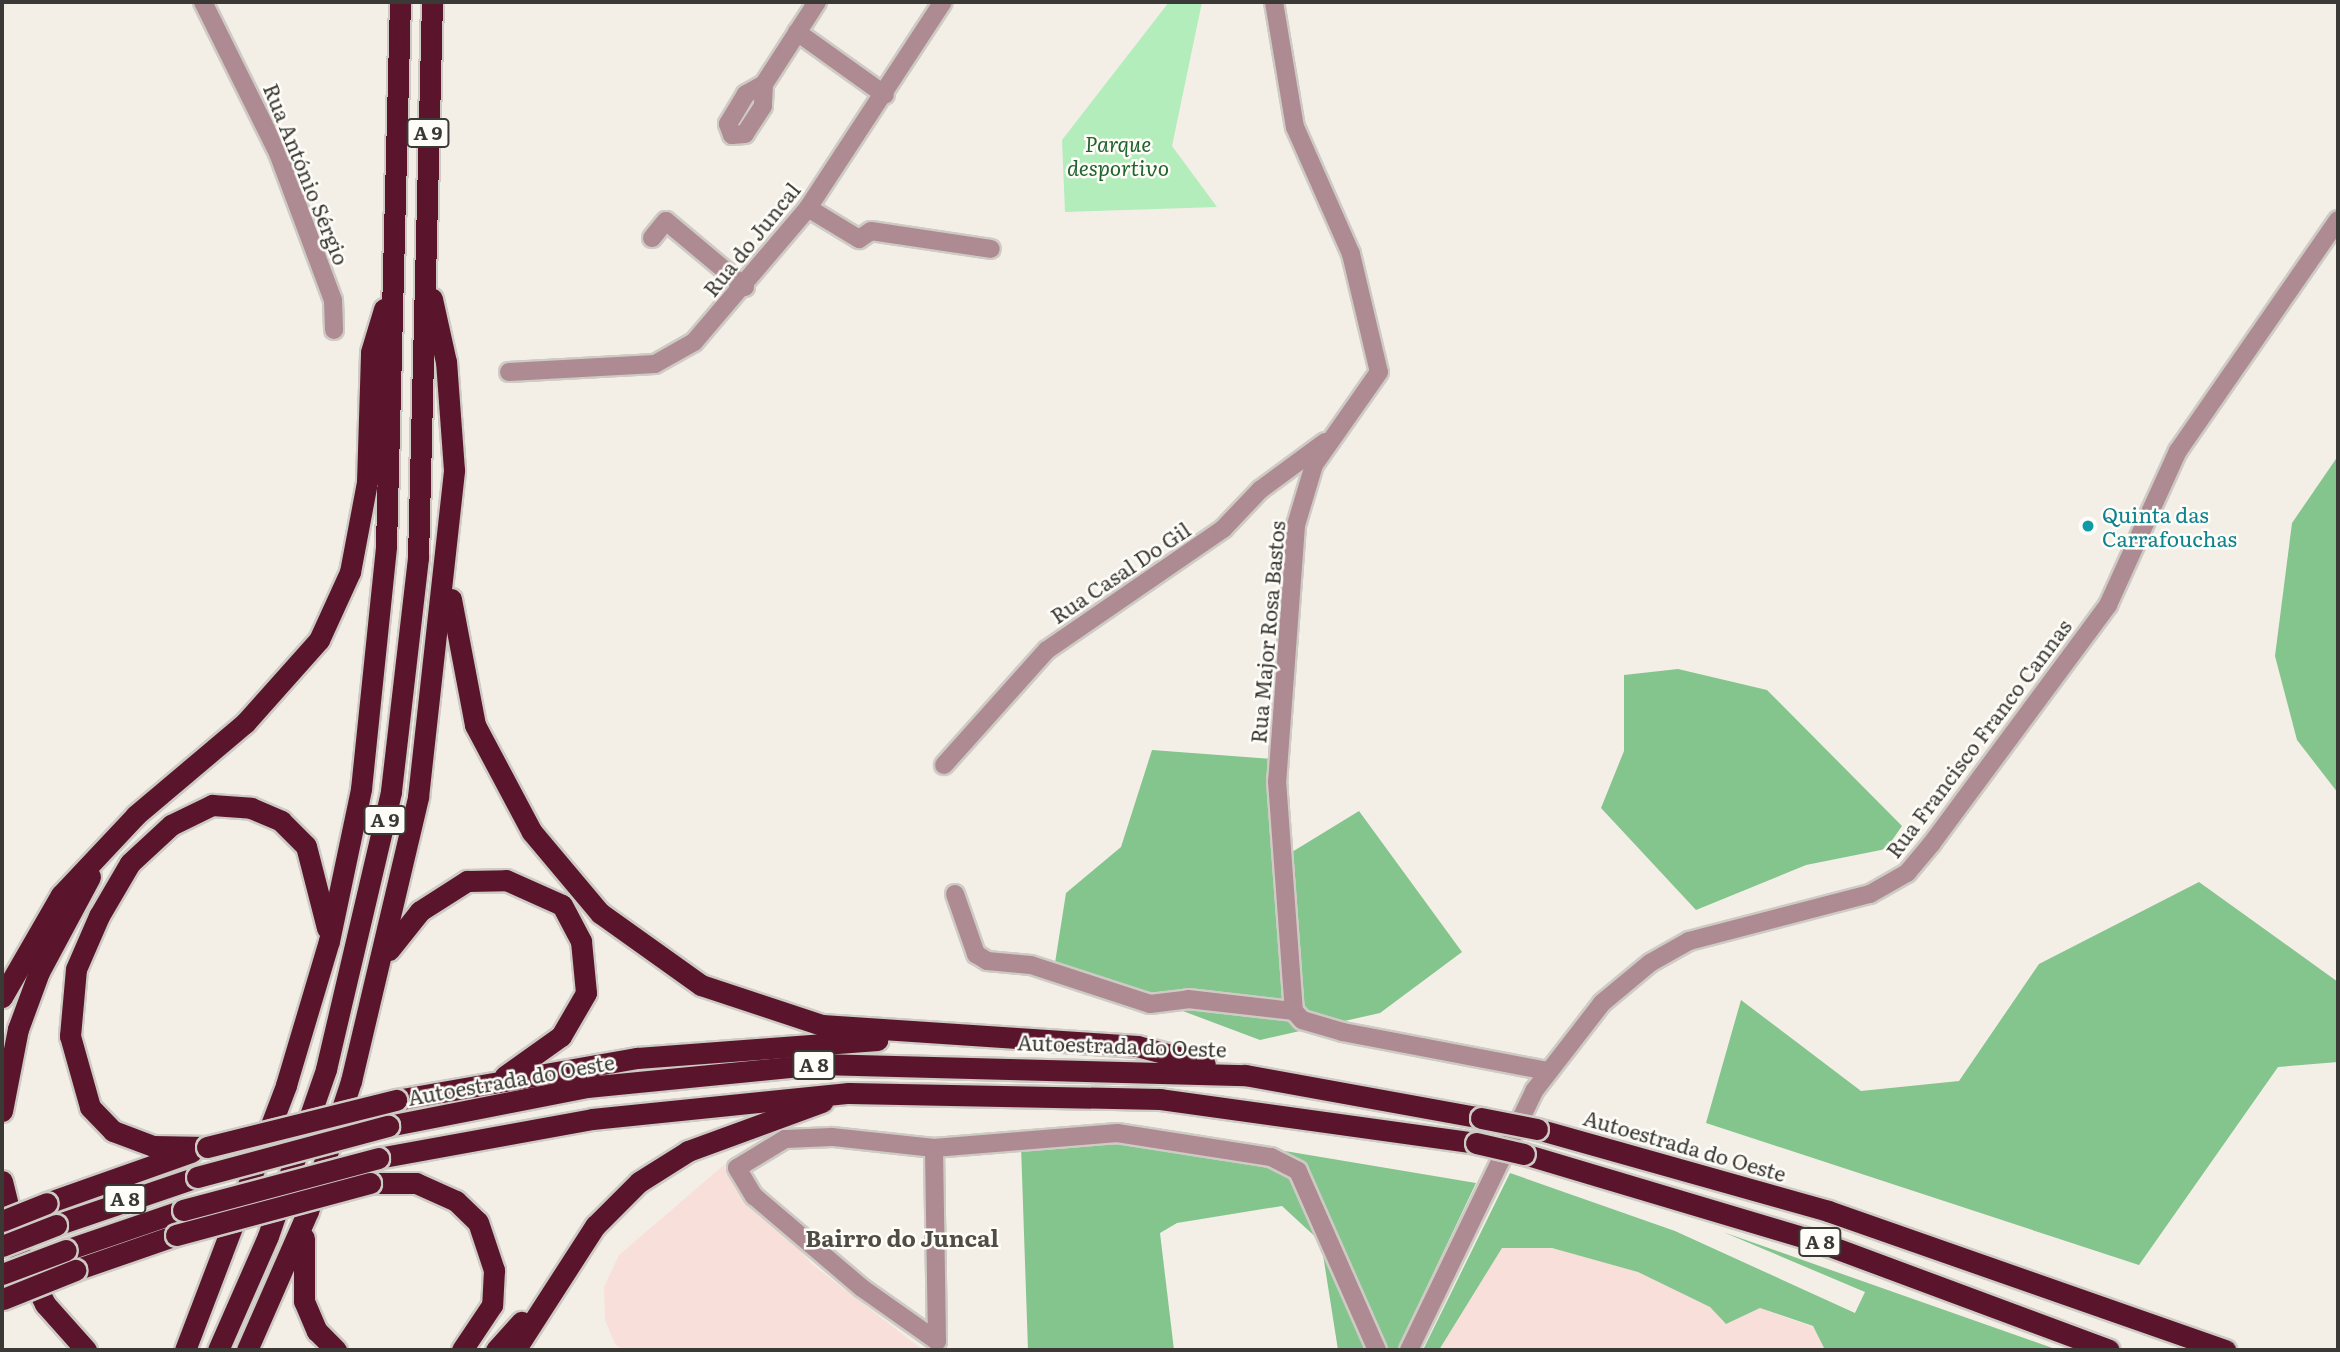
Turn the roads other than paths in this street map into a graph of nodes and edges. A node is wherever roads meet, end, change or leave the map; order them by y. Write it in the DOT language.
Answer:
graph roads {
  1 [pos="203,2"];
  2 [pos="400,2"];
  3 [pos="432,2"];
  4 [pos="817,2"];
  5 [pos="943,2"];
  6 [pos="1275,2"];
  7 [pos="797,32"];
  8 [pos="764,84"];
  9 [pos="885,95"];
  10 [pos="808,208"];
  11 [pos="2338,220"];
  12 [pos="652,238"];
  13 [pos="991,249"];
  14 [pos="425,265"];
  15 [pos="391,286"];
  16 [pos="745,287"];
  17 [pos="334,330"];
  18 [pos="509,372"];
  19 [pos="1338,432"];
  20 [pos="446,562"];
  21 [pos="944,765"];
  22 [pos="102,857"];
  23 [pos="955,894"];
  24 [pos="329,941"];
  25 [pos="386,954"];
  26 [pos="2,997"];
  27 [pos="1294,1012"];
  28 [pos="945,1035"];
  29 [pos="1548,1071"];
  30 [pos="1245,1075"];
  31 [pos="494,1082"];
  32 [pos="849,1093"];
  33 [pos="2,1111"];
  34 [pos="206,1147"];
  35 [pos="934,1148"];
  36 [pos="2,1181"];
  37 [pos="308,1211"];
  38 [pos="2,1222"];
  39 [pos="2,1246"];
  40 [pos="2,1274"];
  41 [pos="555,1284"];
  42 [pos="2,1299"];
  43 [pos="86,1350"];
  44 [pos="184,1350"];
  45 [pos="218,1350"];
  46 [pos="247,1350"];
  47 [pos="336,1350"];
  48 [pos="462,1350"];
  49 [pos="496,1350"];
  50 [pos="515,1350"];
  51 [pos="1377,1350"];
  52 [pos="1409,1350"];
  53 [pos="2109,1350"];
  54 [pos="2225,1350"];
  1 -- 17 [label="street, Rua António Sérgio"];
  2 -- 15 [label="highway, A 9"];
  3 -- 14 [label="highway, A 9"];
  4 -- 7 [label="street"];
  5 -- 9 [label="street, Rua do Juncal"];
  6 -- 19 [label="street, Rua Major Rosa Bastos"];
  7 -- 8 [label="street"];
  7 -- 9 [label="street"];
  9 -- 10 [label="street, Rua do Juncal"];
  10 -- 13 [label="street"];
  10 -- 16 [label="street, Rua do Juncal"];
  11 -- 29 [label="street, Rua Francisco Franco Cannas"];
  12 -- 16 [label="street"];
  14 -- 20 [label="highway"];
  14 -- 45 [label="highway, A 9"];
  15 -- 22 [label="highway"];
  15 -- 24 [label="highway, A 9"];
  16 -- 18 [label="street, Rua do Juncal"];
  19 -- 21 [label="street, Rua Casal Do Gil"];
  19 -- 27 [label="street, Rua Major Rosa Bastos"];
  20 -- 25 [label="highway"];
  20 -- 28 [label="highway"];
  22 -- 26 [label="highway"];
  22 -- 33 [label="highway"];
  23 -- 27 [label="street"];
  24 -- 34 [label="highway"];
  24 -- 44 [label="highway, A 9"];
  25 -- 31 [label="highway"];
  25 -- 37 [label="highway"];
  27 -- 29 [label="street"];
  28 -- 30 [label="highway"];
  28 -- 31 [label="highway"];
  29 -- 52 [label="street, Rua Francisco Franco Cannas"];
  30 -- 39 [label="highway, Autoestrada do Oeste / A 8, bridge"];
  30 -- 54 [label="highway, Autoestrada do Oeste / A 8, bridge"];
  31 -- 34 [label="highway, bridge"];
  32 -- 40 [label="highway, A 8, bridge"];
  32 -- 41 [label="highway"];
  32 -- 53 [label="highway, A 8, bridge"];
  34 -- 38 [label="highway, bridge"];
  35 -- 35 [label="street"];
  35 -- 51 [label="street"];
  36 -- 43 [label="highway"];
  37 -- 46 [label="highway"];
  37 -- 47 [label="highway"];
  41 -- 49 [label="highway"];
  41 -- 50 [label="highway"];
  42 -- 48 [label="highway, bridge"];
}
